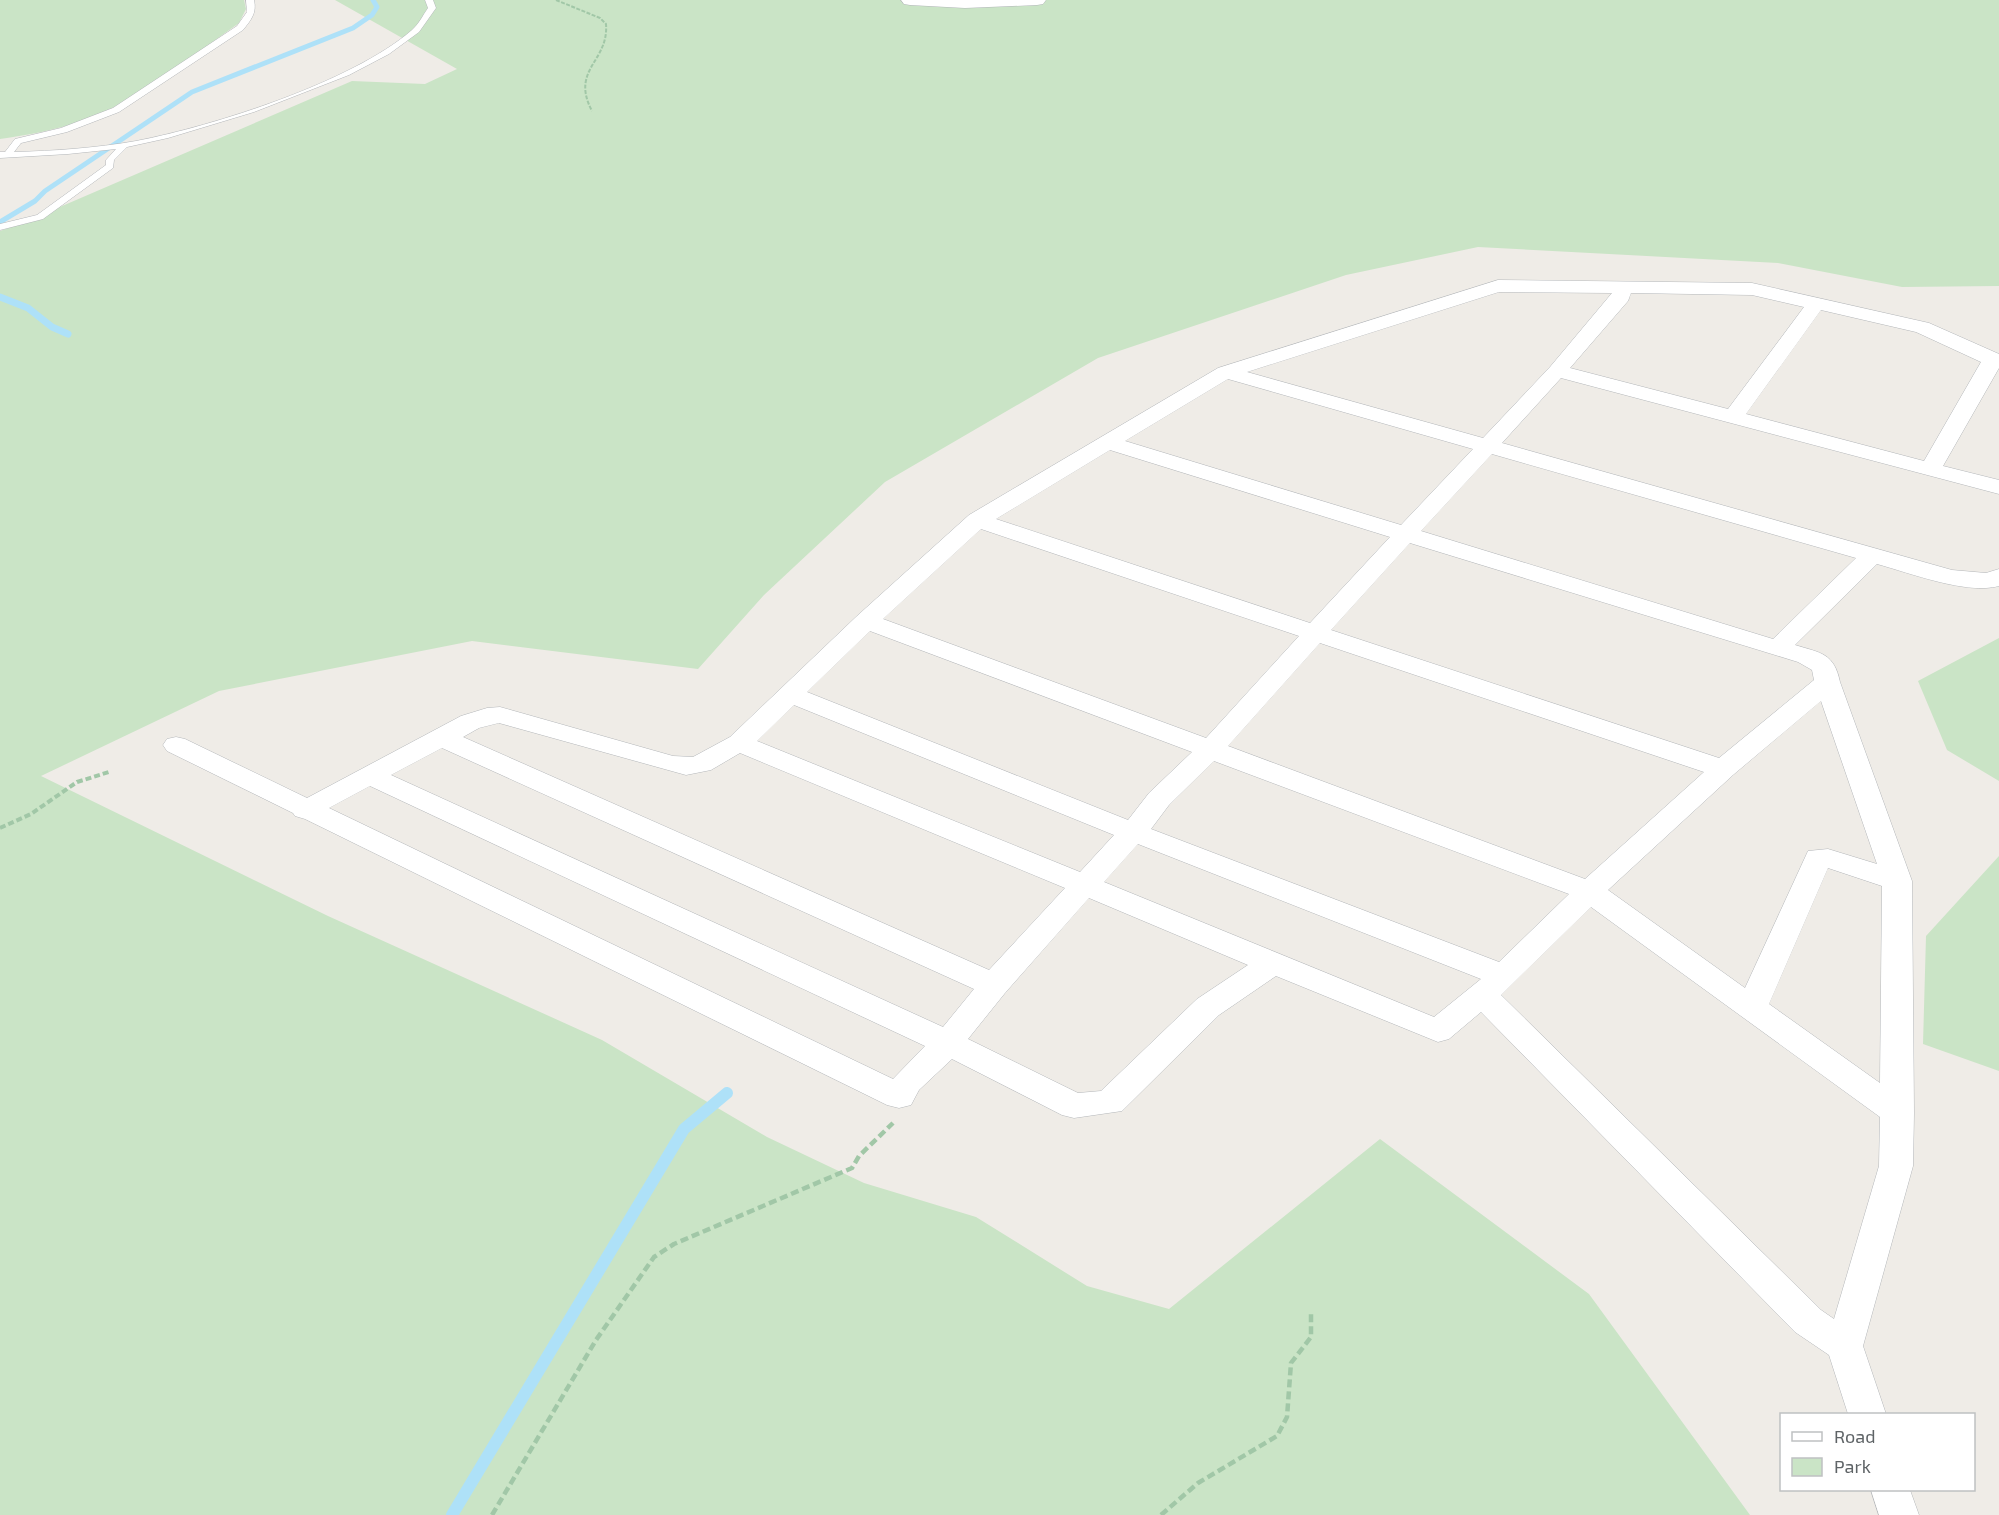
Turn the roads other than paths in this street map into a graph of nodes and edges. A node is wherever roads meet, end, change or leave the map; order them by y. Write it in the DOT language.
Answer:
graph roads {
  1 [pos="250,0"];
  2 [pos="429,0"];
  3 [pos="909,0"];
  4 [pos="1037,0"];
  5 [pos="125,144"];
  6 [pos="4,155"];
  7 [pos="0,227"];
  8 [pos="1622,287"];
  9 [pos="1817,303"];
  10 [pos="1996,360"];
  11 [pos="1557,371"];
  12 [pos="1225,372"];
  13 [pos="1733,417"];
  14 [pos="1106,442"];
  15 [pos="1487,446"];
  16 [pos="1930,469"];
  17 [pos="1999,487"];
  18 [pos="977,520"];
  19 [pos="1406,534"];
  20 [pos="1873,555"];
  21 [pos="1999,576"];
  22 [pos="866,621"];
  23 [pos="1315,633"];
  24 [pos="1778,648"];
  25 [pos="1827,682"];
  26 [pos="790,694"];
  27 [pos="441,737"];
  28 [pos="739,743"];
  29 [pos="176,745"];
  30 [pos="1210,750"];
  31 [pos="1723,769"];
  32 [pos="368,775"];
  33 [pos="305,810"];
  34 [pos="1133,832"];
  35 [pos="1897,881"];
  36 [pos="1084,886"];
  37 [pos="1588,891"];
  38 [pos="1273,963"];
  39 [pos="994,985"];
  40 [pos="1493,986"];
  41 [pos="1751,1009"];
  42 [pos="948,1043"];
  43 [pos="1898,1113"];
  44 [pos="1845,1346"];
  45 [pos="1867,1413"];
  46 [pos="1891,1491"];
  47 [pos="1899,1515"];
  1 -- 6 [label="lane"];
  2 -- 5 [label="lane"];
  3 -- 4 [label="street"];
  5 -- 6 [label="lane"];
  5 -- 7 [label="lane"];
  8 -- 9 [label="street"];
  8 -- 11 [label="street"];
  8 -- 12 [label="street"];
  9 -- 10 [label="street"];
  9 -- 13 [label="street"];
  10 -- 16 [label="street"];
  11 -- 13 [label="street"];
  11 -- 15 [label="street"];
  12 -- 14 [label="street"];
  12 -- 15 [label="street"];
  13 -- 16 [label="street"];
  14 -- 18 [label="street"];
  14 -- 19 [label="street"];
  15 -- 19 [label="street"];
  15 -- 20 [label="street"];
  16 -- 17 [label="street"];
  18 -- 22 [label="street"];
  18 -- 23 [label="street"];
  19 -- 23 [label="street"];
  19 -- 24 [label="street"];
  20 -- 21 [label="street"];
  20 -- 24 [label="street"];
  22 -- 26 [label="street"];
  22 -- 30 [label="street"];
  23 -- 30 [label="street"];
  23 -- 31 [label="street"];
  24 -- 25 [label="street"];
  25 -- 31 [label="street"];
  25 -- 35 [label="street"];
  26 -- 28 [label="street"];
  26 -- 34 [label="street"];
  27 -- 28 [label="street"];
  27 -- 32 [label="street"];
  27 -- 39 [label="street"];
  28 -- 36 [label="street"];
  29 -- 33 [label="street"];
  30 -- 34 [label="street"];
  30 -- 37 [label="street"];
  31 -- 37 [label="street"];
  32 -- 33 [label="street"];
  32 -- 42 [label="street"];
  33 -- 42 [label="street"];
  34 -- 36 [label="street"];
  34 -- 40 [label="street"];
  35 -- 41 [label="street"];
  35 -- 43 [label="street"];
  36 -- 38 [label="street"];
  36 -- 39 [label="street"];
  37 -- 40 [label="street"];
  37 -- 41 [label="street"];
  38 -- 40 [label="street"];
  38 -- 42 [label="street"];
  39 -- 42 [label="street"];
  40 -- 44 [label="street"];
  41 -- 43 [label="street"];
  43 -- 44 [label="street"];
  44 -- 45 [label="street"];
  46 -- 47 [label="street"];
}
